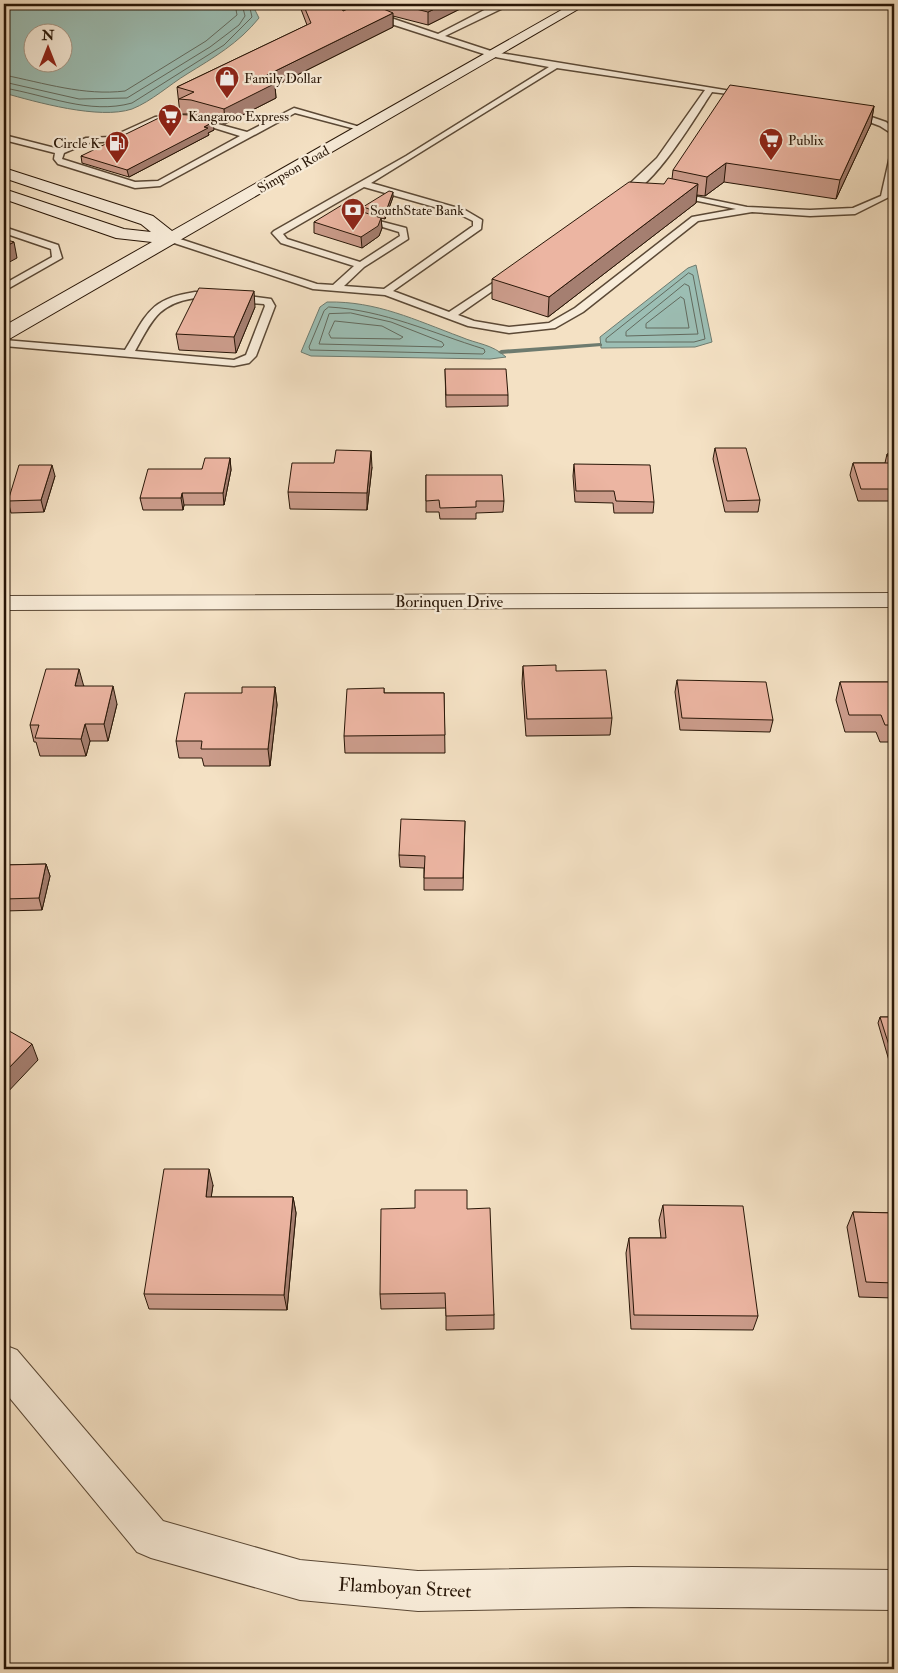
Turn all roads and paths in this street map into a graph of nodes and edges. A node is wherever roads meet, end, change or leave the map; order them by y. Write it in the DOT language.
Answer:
graph roads {
  1 [pos="378,4"];
  2 [pos="499,4"];
  3 [pos="582,4"];
  4 [pos="439,36"];
  5 [pos="493,54"];
  6 [pos="556,66"];
  7 [pos="710,89"];
  8 [pos="759,96"];
  9 [pos="845,111"];
  10 [pos="363,129"];
  11 [pos="894,133"];
  12 [pos="246,135"];
  13 [pos="4,138"];
  14 [pos="60,152"];
  15 [pos="894,156"];
  16 [pos="4,173"];
  17 [pos="363,184"];
  18 [pos="665,192"];
  19 [pos="4,194"];
  20 [pos="614,202"];
  21 [pos="326,205"];
  22 [pos="752,209"];
  23 [pos="4,230"];
  24 [pos="171,239"];
  25 [pos="361,265"];
  26 [pos="516,270"];
  27 [pos="4,288"];
  28 [pos="336,288"];
  29 [pos="386,292"];
  30 [pos="450,316"];
  31 [pos="4,334"];
  32 [pos="4,343"];
  33 [pos="129,352"];
  34 [pos="894,600"];
  35 [pos="4,603"];
  36 [pos="4,1363"];
  37 [pos="894,1590"];
  1 -- 4 [label="lane"];
  2 -- 4 [label="lane"];
  3 -- 5 [label="main road, Simpson Road"];
  4 -- 5 [label="lane"];
  5 -- 6 [label="lane"];
  5 -- 10 [label="main road, Simpson Road"];
  6 -- 7 [label="lane"];
  6 -- 17 [label="lane"];
  7 -- 8 [label="lane"];
  7 -- 20 [label="lane"];
  9 -- 11 [label="lane"];
  10 -- 12 [label="lane"];
  10 -- 24 [label="main road, Simpson Road"];
  12 -- 14 [label="lane"];
  12 -- 14 [label="lane"];
  13 -- 14 [label="lane"];
  15 -- 22 [label="lane"];
  16 -- 24 [label="main road"];
  17 -- 21 [label="lane"];
  17 -- 29 [label="lane"];
  18 -- 22 [label="lane"];
  19 -- 24 [label="main road"];
  21 -- 25 [label="lane"];
  21 -- 25 [label="lane"];
  22 -- 30 [label="lane"];
  23 -- 27 [label="lane"];
  24 -- 28 [label="lane"];
  24 -- 31 [label="main road, Simpson Road"];
  25 -- 28 [label="lane"];
  26 -- 30 [label="lane"];
  28 -- 29 [label="lane"];
  29 -- 30 [label="lane"];
  32 -- 33 [label="lane"];
  33 -- 33 [label="lane"];
  34 -- 35 [label="main road, Borinquen Drive"];
  36 -- 37 [label="main road, Flamboyan Street"];
}
